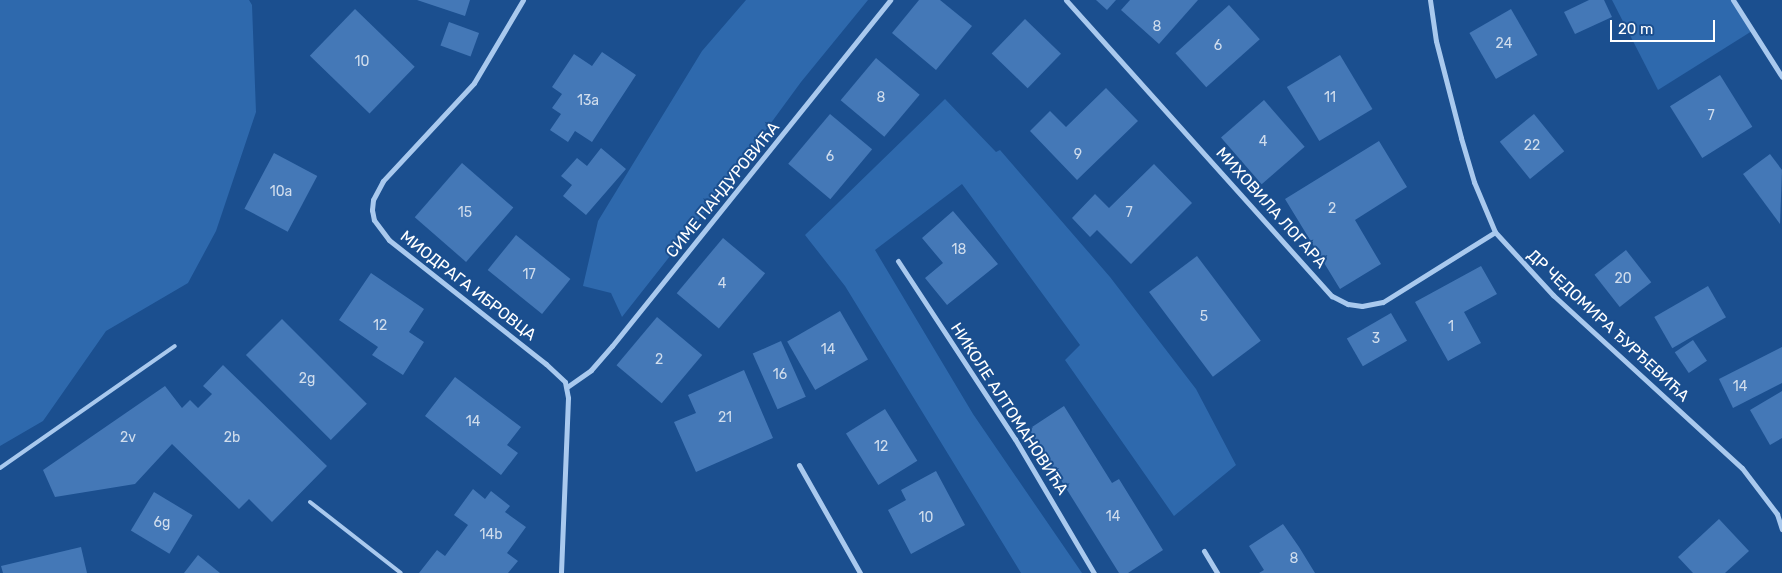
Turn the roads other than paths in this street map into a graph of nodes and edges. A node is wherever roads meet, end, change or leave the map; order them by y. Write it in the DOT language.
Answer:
graph roads {
  1 [pos="523,0"];
  2 [pos="890,0"];
  3 [pos="1066,0"];
  4 [pos="1430,0"];
  5 [pos="1733,0"];
  6 [pos="1782,77"];
  7 [pos="1495,232"];
  8 [pos="898,261"];
  9 [pos="175,346"];
  10 [pos="567,387"];
  11 [pos="799,465"];
  12 [pos="0,468"];
  13 [pos="310,502"];
  14 [pos="1782,529"];
  15 [pos="1204,551"];
  16 [pos="401,573"];
  17 [pos="561,573"];
  18 [pos="860,573"];
  19 [pos="1094,573"];
  20 [pos="1218,573"];
  1 -- 10 [label="street, МИОДРАГА ИБРОВЦА"];
  2 -- 10 [label="street, СИМЕ ПАНДУРОВИЋА"];
  3 -- 7 [label="street, МИХОВИЛА ЛОГАРА"];
  4 -- 7 [label="street, ДР ЧЕДОМИРА ЂУРЂЕВИЋА"];
  5 -- 6 [label="street"];
  7 -- 14 [label="street, ДР ЧЕДОМИРА ЂУРЂЕВИЋА"];
  8 -- 19 [label="street, НИКОЛЕ АЛТОМАНОВИЋА"];
  9 -- 12 [label="lane"];
  10 -- 17 [label="street"];
  11 -- 18 [label="street"];
  13 -- 16 [label="lane"];
  15 -- 20 [label="street"];
}
